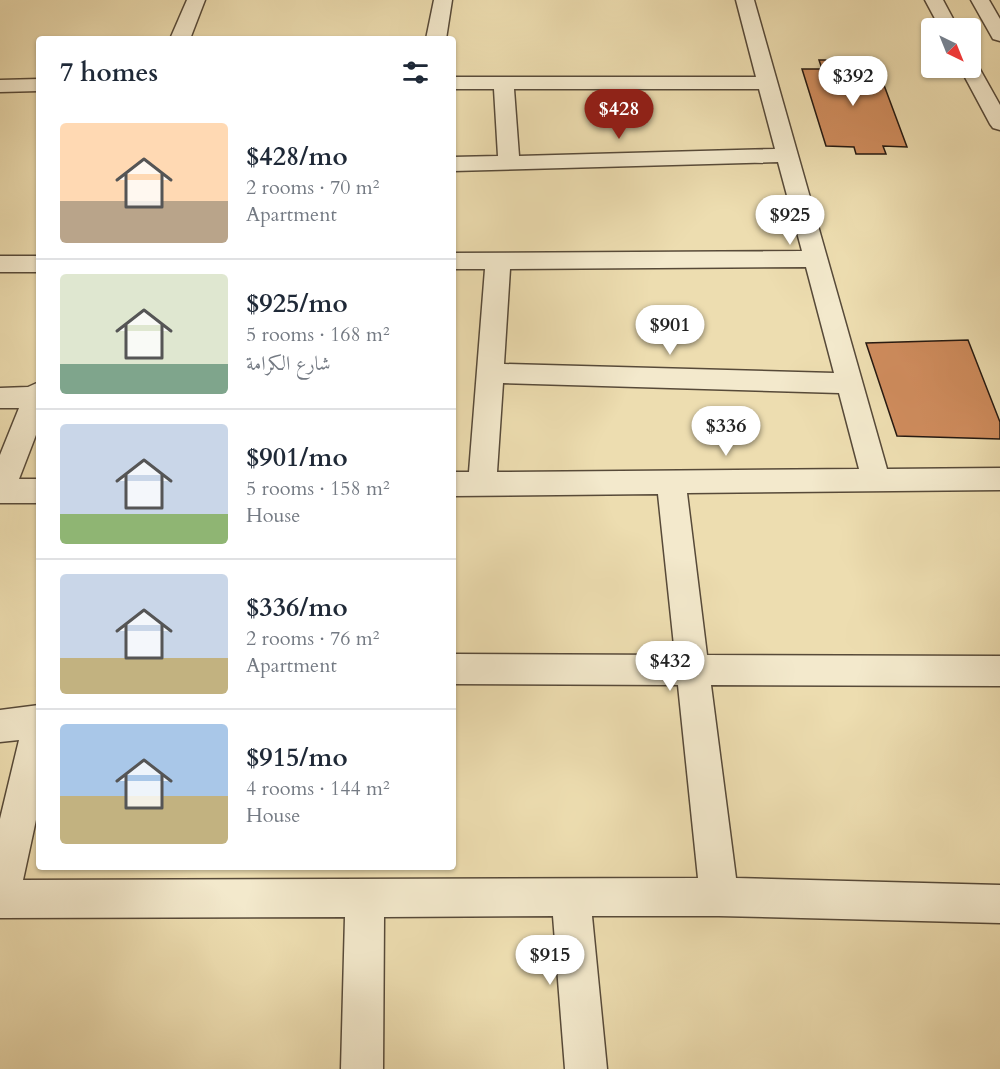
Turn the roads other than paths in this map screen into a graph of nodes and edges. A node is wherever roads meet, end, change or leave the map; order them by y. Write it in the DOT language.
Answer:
graph roads {
  1 [pos="196,0"];
  2 [pos="443,0"];
  3 [pos="745,0"];
  4 [pos="934,0"];
  5 [pos="981,0"];
  6 [pos="944,18"];
  7 [pos="1000,35"];
  8 [pos="181,36"];
  9 [pos="437,36"];
  10 [pos="975,78"];
  11 [pos="456,83"];
  12 [pos="504,83"];
  13 [pos="766,83"];
  14 [pos="36,85"];
  15 [pos="0,86"];
  16 [pos="1000,124"];
  17 [pos="786,155"];
  18 [pos="508,162"];
  19 [pos="456,164"];
  20 [pos="815,260"];
  21 [pos="456,261"];
  22 [pos="498,262"];
  23 [pos="0,264"];
  24 [pos="36,264"];
  25 [pos="490,373"];
  26 [pos="849,383"];
  27 [pos="36,394"];
  28 [pos="0,398"];
  29 [pos="36,399"];
  30 [pos="1000,479"];
  31 [pos="876,480"];
  32 [pos="671,481"];
  33 [pos="456,484"];
  34 [pos="482,484"];
  35 [pos="0,491"];
  36 [pos="36,491"];
  37 [pos="456,669"];
  38 [pos="693,670"];
  39 [pos="1000,671"];
  40 [pos="36,721"];
  41 [pos="0,726"];
  42 [pos="36,741"];
  43 [pos="719,897"];
  44 [pos="365,898"];
  45 [pos="571,898"];
  46 [pos="0,899"];
  47 [pos="1000,904"];
  48 [pos="362,1069"];
  49 [pos="586,1069"];
  1 -- 8 [label="street"];
  2 -- 9 [label="street"];
  3 -- 13 [label="street"];
  4 -- 6 [label="street"];
  5 -- 7 [label="street"];
  10 -- 16 [label="street"];
  11 -- 12 [label="street"];
  12 -- 13 [label="street"];
  12 -- 18 [label="street"];
  13 -- 17 [label="street"];
  14 -- 15 [label="street"];
  17 -- 18 [label="street"];
  17 -- 20 [label="street"];
  18 -- 19 [label="street"];
  20 -- 22 [label="street"];
  20 -- 26 [label="street"];
  21 -- 22 [label="street"];
  22 -- 25 [label="street"];
  23 -- 24 [label="street"];
  25 -- 26 [label="street"];
  25 -- 34 [label="street"];
  26 -- 31 [label="street"];
  27 -- 28 [label="street"];
  29 -- 35 [label="street"];
  30 -- 31 [label="street"];
  31 -- 32 [label="street"];
  32 -- 34 [label="street"];
  32 -- 38 [label="street"];
  33 -- 34 [label="street"];
  35 -- 36 [label="street"];
  37 -- 38 [label="street"];
  38 -- 39 [label="street"];
  38 -- 43 [label="street"];
  40 -- 41 [label="street"];
  42 -- 46 [label="street"];
  43 -- 45 [label="street"];
  43 -- 47 [label="street"];
  44 -- 45 [label="street"];
  44 -- 46 [label="street"];
  44 -- 48 [label="street"];
  45 -- 49 [label="street"];
}
